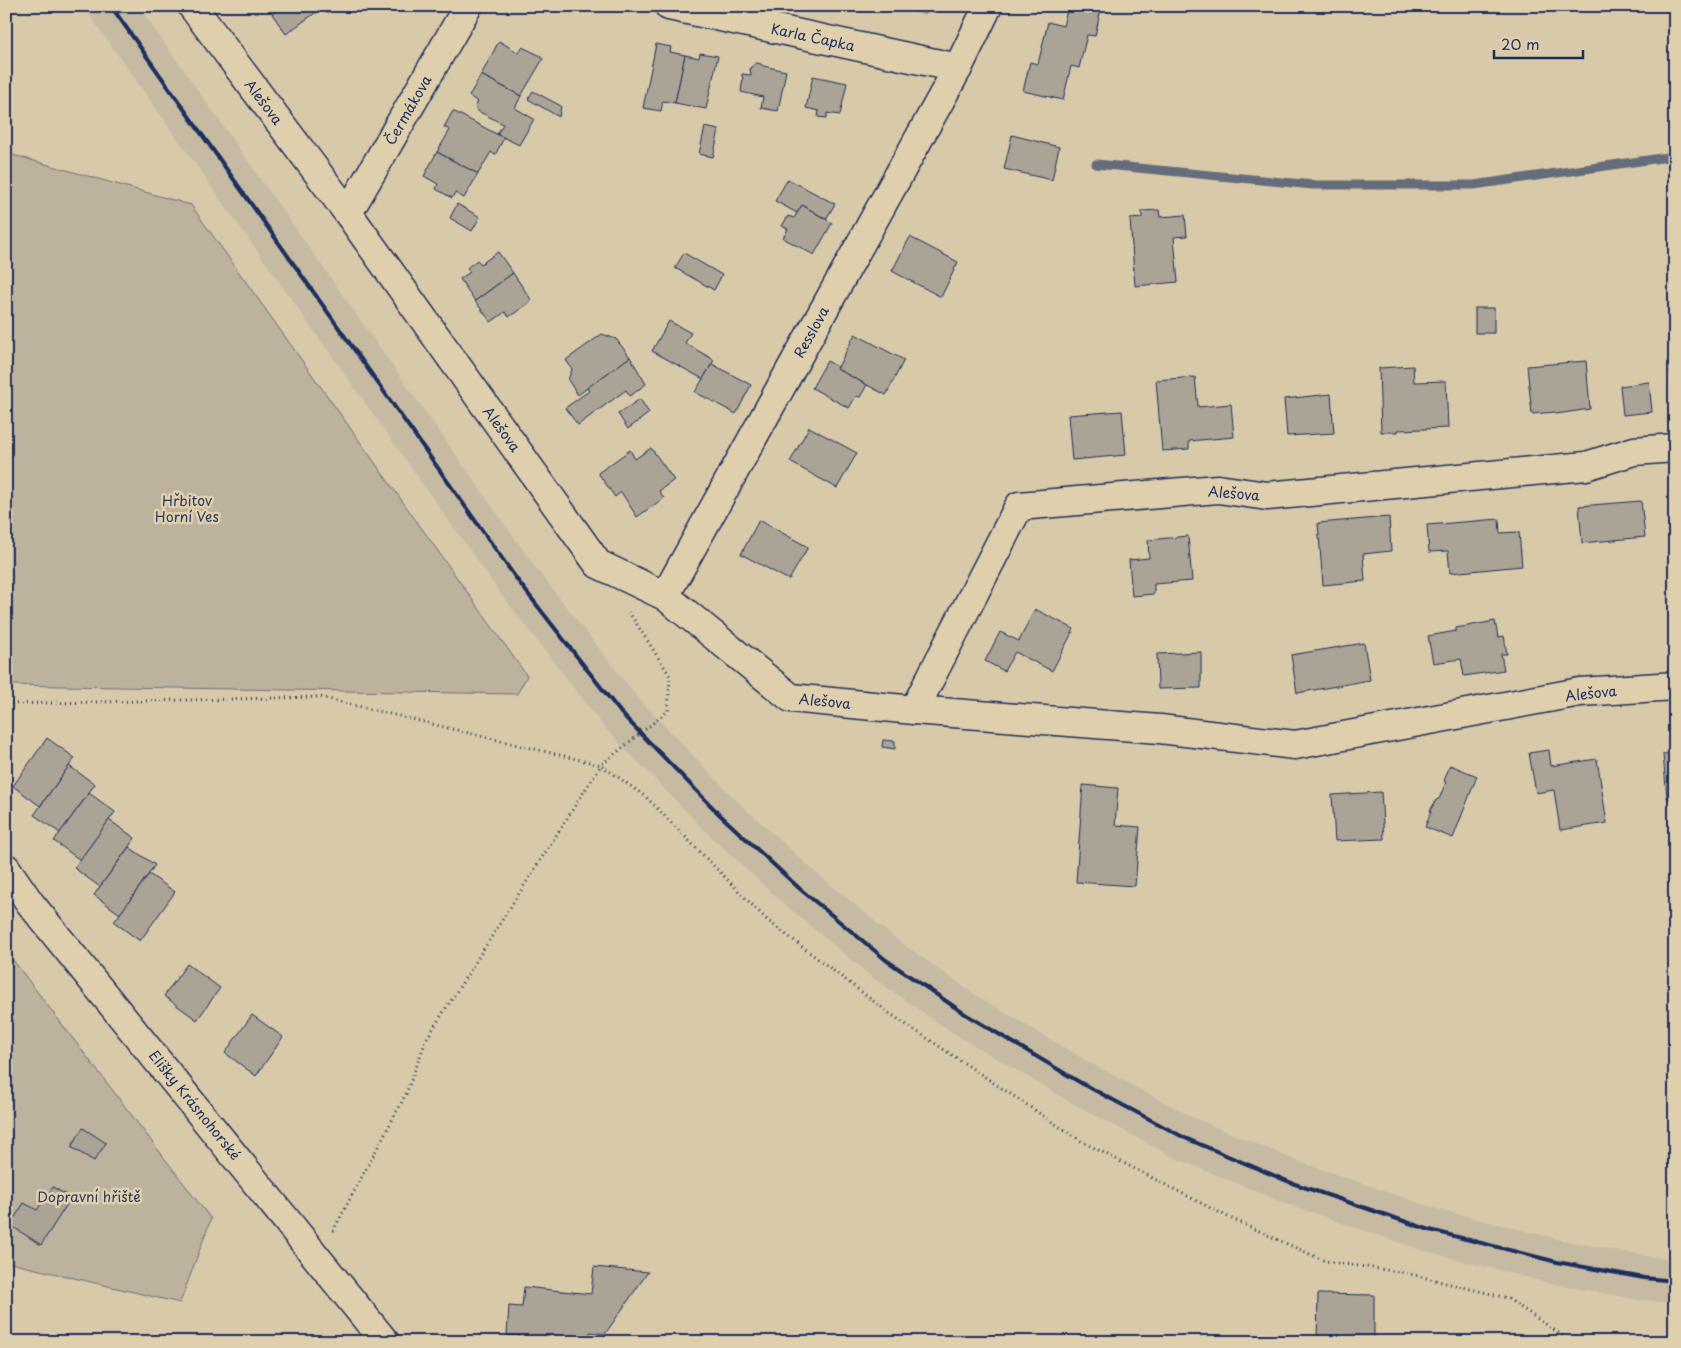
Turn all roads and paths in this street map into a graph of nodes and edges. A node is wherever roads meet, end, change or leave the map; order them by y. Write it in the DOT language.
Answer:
graph roads {
  1 [pos="192,6"];
  2 [pos="468,6"];
  3 [pos="669,6"];
  4 [pos="988,6"];
  5 [pos="958,68"];
  6 [pos="348,213"];
  7 [pos="1675,448"];
  8 [pos="664,596"];
  9 [pos="629,612"];
  10 [pos="1675,686"];
  11 [pos="6,704"];
  12 [pos="914,710"];
  13 [pos="601,765"];
  14 [pos="6,868"];
  15 [pos="319,1258"];
  16 [pos="385,1342"];
  17 [pos="1572,1342"];
  1 -- 6 [label="street, Alešova"];
  2 -- 6 [label="street, Čermákova"];
  3 -- 5 [label="street, Karla Čapka"];
  4 -- 5 [label="street, Resslova"];
  5 -- 8 [label="street, Resslova"];
  6 -- 8 [label="street, Alešova"];
  7 -- 12 [label="street, Alešova"];
  8 -- 12 [label="street, Alešova"];
  9 -- 13 [label="path"];
  10 -- 12 [label="street, Alešova"];
  11 -- 13 [label="path"];
  13 -- 15 [label="path"];
  13 -- 17 [label="path"];
  14 -- 15 [label="street, Elišky Krásnohorské"];
  15 -- 16 [label="street, Elišky Krásnohorské"];
}
